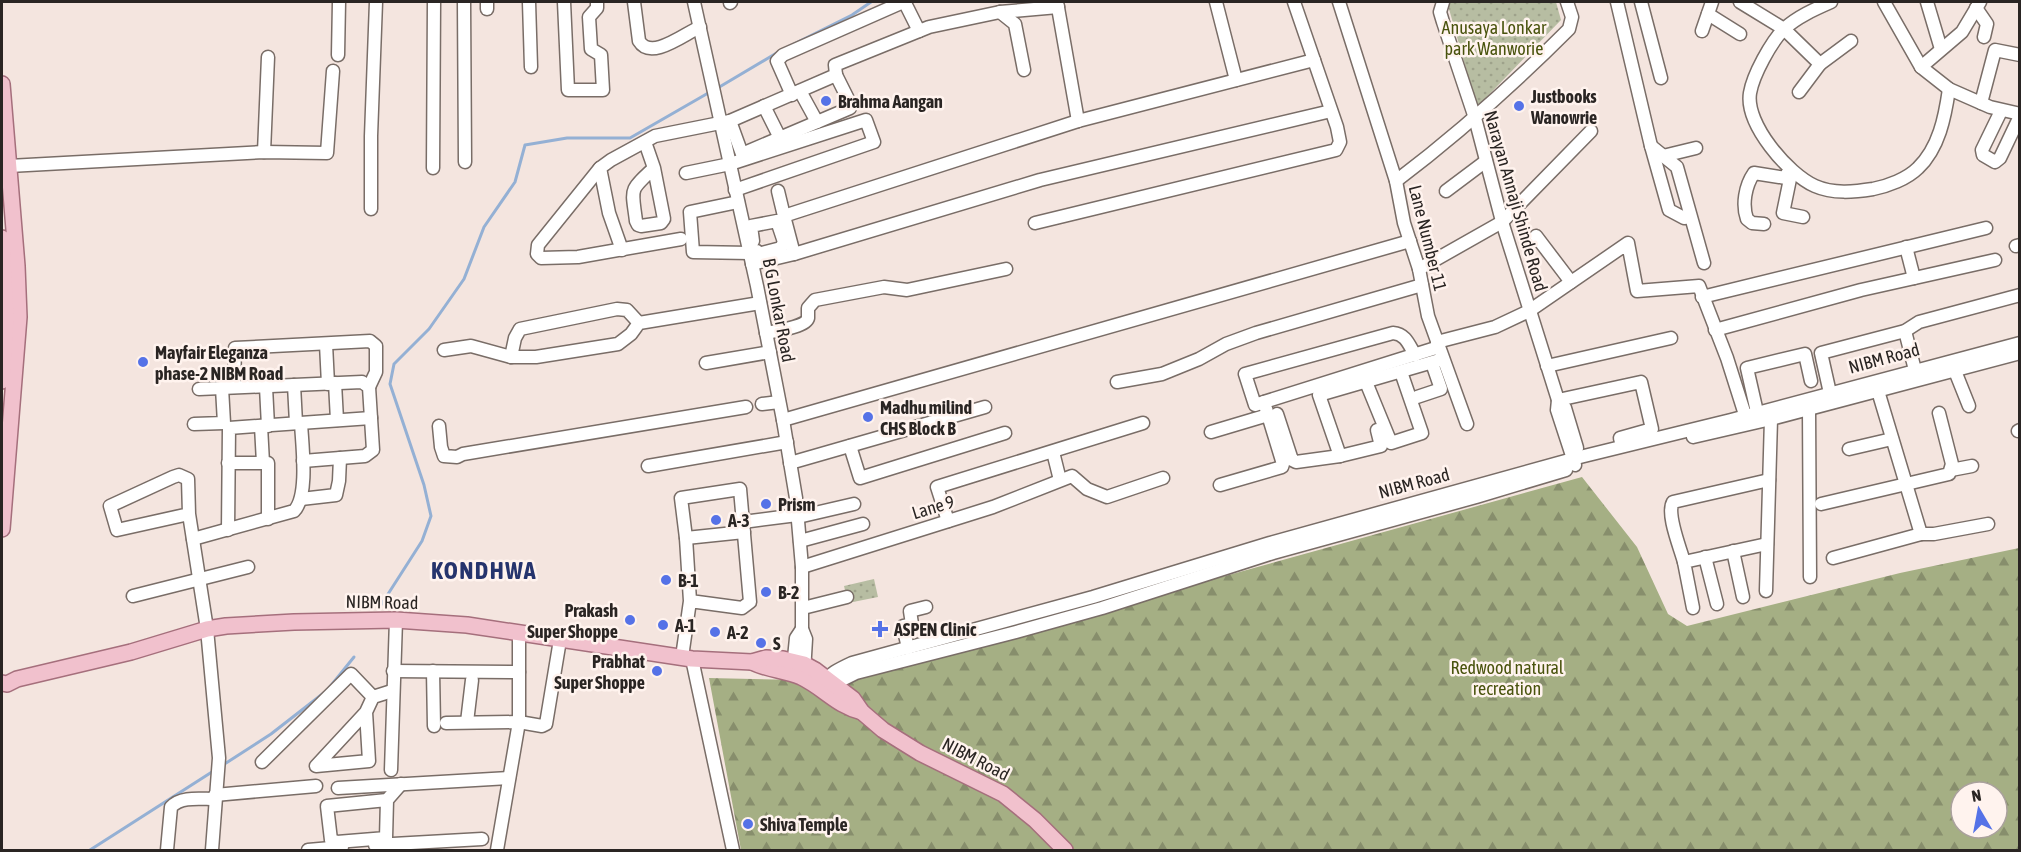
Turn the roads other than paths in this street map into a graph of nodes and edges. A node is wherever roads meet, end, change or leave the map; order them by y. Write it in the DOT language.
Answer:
graph roads {
  1 [pos="339,2"];
  2 [pos="376,2"];
  3 [pos="434,2"];
  4 [pos="464,2"];
  5 [pos="529,2"];
  6 [pos="564,2"];
  7 [pos="597,2"];
  8 [pos="634,2"];
  9 [pos="694,2"];
  10 [pos="1216,2"];
  11 [pos="1294,2"];
  12 [pos="1340,2"];
  13 [pos="1431,2"];
  14 [pos="1568,2"];
  15 [pos="1617,2"];
  16 [pos="1641,2"];
  17 [pos="1712,2"];
  18 [pos="1741,2"];
  19 [pos="1831,2"];
  20 [pos="1884,2"];
  21 [pos="1927,2"];
  22 [pos="1057,4"];
  23 [pos="1973,6"];
  24 [pos="1441,7"];
  25 [pos="1000,12"];
  26 [pos="1708,14"];
  27 [pos="700,27"];
  28 [pos="1784,29"];
  29 [pos="919,31"];
  30 [pos="1702,31"];
  31 [pos="1740,34"];
  32 [pos="1984,37"];
  33 [pos="1851,41"];
  34 [pos="1941,49"];
  35 [pos="338,55"];
  36 [pos="2019,55"];
  37 [pos="268,57"];
  38 [pos="1314,60"];
  39 [pos="1820,64"];
  40 [pos="531,67"];
  41 [pos="1921,67"];
  42 [pos="1024,70"];
  43 [pos="333,71"];
  44 [pos="836,75"];
  45 [pos="1660,78"];
  46 [pos="1236,80"];
  47 [pos="2,84"];
  48 [pos="1949,89"];
  49 [pos="1799,92"];
  50 [pos="796,93"];
  51 [pos="1981,103"];
  52 [pos="764,106"];
  53 [pos="1331,111"];
  54 [pos="2001,111"];
  55 [pos="2019,115"];
  56 [pos="1475,118"];
  57 [pos="1078,120"];
  58 [pos="725,122"];
  59 [pos="817,122"];
  60 [pos="1591,132"];
  61 [pos="780,138"];
  62 [pos="645,141"];
  63 [pos="1651,147"];
  64 [pos="1696,148"];
  65 [pos="264,152"];
  66 [pos="1663,156"];
  67 [pos="1486,161"];
  68 [pos="465,162"];
  69 [pos="730,164"];
  70 [pos="9,166"];
  71 [pos="433,168"];
  72 [pos="600,168"];
  73 [pos="654,168"];
  74 [pos="686,173"];
  75 [pos="1788,173"];
  76 [pos="1396,181"];
  77 [pos="778,191"];
  78 [pos="1446,191"];
  79 [pos="737,196"];
  80 [pos="371,209"];
  81 [pos="784,216"];
  82 [pos="1690,217"];
  83 [pos="1803,217"];
  84 [pos="1502,222"];
  85 [pos="1035,223"];
  86 [pos="1764,224"];
  87 [pos="1986,228"];
  88 [pos="786,235"];
  89 [pos="1536,236"];
  90 [pos="2,238"];
  91 [pos="681,239"];
  92 [pos="1410,241"];
  93 [pos="1906,247"];
  94 [pos="622,250"];
  95 [pos="751,250"];
  96 [pos="794,254"];
  97 [pos="1995,260"];
  98 [pos="1704,263"];
  99 [pos="1006,269"];
  100 [pos="1419,269"];
  101 [pos="1914,278"];
  102 [pos="1571,282"];
  103 [pos="1422,285"];
  104 [pos="2019,296"];
  105 [pos="1702,297"];
  106 [pos="760,303"];
  107 [pos="1529,311"];
  108 [pos="639,323"];
  109 [pos="1715,330"];
  110 [pos="1905,331"];
  111 [pos="766,333"];
  112 [pos="1671,338"];
  113 [pos="2019,343"];
  114 [pos="326,344"];
  115 [pos="444,350"];
  116 [pos="770,352"];
  117 [pos="1437,353"];
  118 [pos="2019,353"];
  119 [pos="1415,355"];
  120 [pos="511,357"];
  121 [pos="706,363"];
  122 [pos="1547,366"];
  123 [pos="1915,370"];
  124 [pos="1955,371"];
  125 [pos="1401,372"];
  126 [pos="2,375"];
  127 [pos="1811,381"];
  128 [pos="1117,382"];
  129 [pos="331,383"];
  130 [pos="1363,383"];
  131 [pos="294,385"];
  132 [pos="228,387"];
  133 [pos="266,387"];
  134 [pos="369,387"];
  135 [pos="199,389"];
  136 [pos="1878,391"];
  137 [pos="1830,393"];
  138 [pos="1417,397"];
  139 [pos="1558,400"];
  140 [pos="779,402"];
  141 [pos="1264,402"];
  142 [pos="762,404"];
  143 [pos="1969,406"];
  144 [pos="746,407"];
  145 [pos="985,407"];
  146 [pos="1809,409"];
  147 [pos="1939,413"];
  148 [pos="1273,415"];
  149 [pos="371,418"];
  150 [pos="1750,418"];
  151 [pos="1771,419"];
  152 [pos="338,420"];
  153 [pos="783,420"];
  154 [pos="299,423"];
  155 [pos="1143,423"];
  156 [pos="194,424"];
  157 [pos="1467,424"];
  158 [pos="227,425"];
  159 [pos="264,426"];
  160 [pos="439,426"];
  161 [pos="1211,432"];
  162 [pos="1005,433"];
  163 [pos="1892,439"];
  164 [pos="787,442"];
  165 [pos="850,446"];
  166 [pos="1622,446"];
  167 [pos="1849,449"];
  168 [pos="1053,452"];
  169 [pos="1340,456"];
  170 [pos="340,458"];
  171 [pos="303,461"];
  172 [pos="1578,461"];
  173 [pos="228,463"];
  174 [pos="263,463"];
  175 [pos="790,463"];
  176 [pos="648,466"];
  177 [pos="1972,466"];
  178 [pos="1952,470"];
  179 [pos="1066,478"];
  180 [pos="1163,478"];
  181 [pos="1769,480"];
  182 [pos="1221,485"];
  183 [pos="1905,485"];
  184 [pos="301,499"];
  185 [pos="854,504"];
  186 [pos="1821,504"];
  187 [pos="189,514"];
  188 [pos="797,516"];
  189 [pos="267,519"];
  190 [pos="948,521"];
  191 [pos="863,524"];
  192 [pos="1988,524"];
  193 [pos="744,527"];
  194 [pos="2,529"];
  195 [pos="228,530"];
  196 [pos="1921,534"];
  197 [pos="686,538"];
  198 [pos="193,539"];
  199 [pos="800,541"];
  200 [pos="1767,544"];
  201 [pos="1733,551"];
  202 [pos="1705,557"];
  203 [pos="1833,558"];
  204 [pos="1684,562"];
  205 [pos="248,567"];
  206 [pos="802,567"];
  207 [pos="1810,577"];
  208 [pos="199,579"];
  209 [pos="1766,591"];
  210 [pos="133,596"];
  211 [pos="847,597"];
  212 [pos="1743,597"];
  213 [pos="690,601"];
  214 [pos="1717,604"];
  215 [pos="926,607"];
  216 [pos="803,608"];
  217 [pos="1693,608"];
  218 [pos="396,620"];
  219 [pos="207,629"];
  220 [pos="519,633"];
  221 [pos="560,640"];
  222 [pos="908,648"];
  223 [pos="687,658"];
  224 [pos="854,668"];
  225 [pos="799,670"];
  226 [pos="393,671"];
  227 [pos="433,671"];
  228 [pos="519,672"];
  229 [pos="2,675"];
  230 [pos="17,680"];
  231 [pos="472,680"];
  232 [pos="2,683"];
  233 [pos="826,686"];
  234 [pos="392,692"];
  235 [pos="372,697"];
  236 [pos="366,712"];
  237 [pos="467,722"];
  238 [pos="519,722"];
  239 [pos="262,762"];
  240 [pos="390,770"];
  241 [pos="510,778"];
  242 [pos="401,784"];
  243 [pos="316,786"];
  244 [pos="338,788"];
  245 [pos="214,797"];
  246 [pos="387,800"];
  247 [pos="482,845"];
  248 [pos="499,845"];
  249 [pos="167,850"];
  250 [pos="212,850"];
  251 [pos="308,850"];
  252 [pos="733,850"];
  253 [pos="1065,850"];
  1 -- 35 [label="street"];
  2 -- 80 [label="street"];
  3 -- 71 [label="street"];
  4 -- 68 [label="street"];
  5 -- 40 [label="street"];
  6 -- 7 [label="street"];
  8 -- 27 [label="street"];
  9 -- 27 [label="street, B G Lonkar Road"];
  10 -- 46 [label="street"];
  11 -- 38 [label="street"];
  12 -- 76 [label="street, Lane Number 11"];
  13 -- 24 [label="street, Narayan Annaji Shinde Road"];
  14 -- 56 [label="street"];
  15 -- 63 [label="street"];
  16 -- 45 [label="street"];
  17 -- 26 [label="street"];
  18 -- 28 [label="street"];
  19 -- 28 [label="street"];
  20 -- 41 [label="street"];
  21 -- 34 [label="street"];
  22 -- 25 [label="street"];
  22 -- 57 [label="street"];
  23 -- 32 [label="street"];
  23 -- 34 [label="street"];
  24 -- 56 [label="street, Narayan Annaji Shinde Road"];
  25 -- 29 [label="street"];
  25 -- 42 [label="street"];
  26 -- 30 [label="street"];
  26 -- 31 [label="street"];
  27 -- 58 [label="street, B G Lonkar Road"];
  28 -- 39 [label="street"];
  28 -- 75 [label="street"];
  29 -- 44 [label="street"];
  29 -- 50 [label="street"];
  33 -- 39 [label="street"];
  34 -- 41 [label="street"];
  36 -- 51 [label="street"];
  37 -- 65 [label="street"];
  38 -- 46 [label="street"];
  38 -- 53 [label="street"];
  39 -- 49 [label="street"];
  41 -- 48 [label="street"];
  43 -- 65 [label="street"];
  44 -- 50 [label="street"];
  44 -- 59 [label="street"];
  46 -- 57 [label="street"];
  47 -- 70 [label="main road"];
  48 -- 51 [label="street"];
  48 -- 75 [label="street"];
  50 -- 52 [label="street"];
  50 -- 59 [label="street"];
  51 -- 54 [label="street"];
  52 -- 58 [label="street"];
  52 -- 61 [label="street"];
  53 -- 85 [label="street"];
  53 -- 96 [label="street"];
  54 -- 55 [label="street"];
  54 -- 55 [label="street"];
  56 -- 67 [label="street, Narayan Annaji Shinde Road"];
  56 -- 76 [label="street"];
  57 -- 81 [label="street"];
  58 -- 61 [label="street"];
  58 -- 62 [label="street"];
  58 -- 69 [label="street, B G Lonkar Road"];
  59 -- 61 [label="street"];
  60 -- 84 [label="street"];
  62 -- 72 [label="street"];
  62 -- 73 [label="street"];
  63 -- 66 [label="street"];
  63 -- 82 [label="street"];
  64 -- 66 [label="street"];
  65 -- 70 [label="street"];
  66 -- 82 [label="street"];
  67 -- 78 [label="street"];
  67 -- 84 [label="street, Narayan Annaji Shinde Road"];
  69 -- 74 [label="street"];
  69 -- 79 [label="street, B G Lonkar Road"];
  69 -- 79 [label="street"];
  70 -- 194 [label="main road"];
  72 -- 94 [label="street"];
  72 -- 94 [label="street"];
  75 -- 83 [label="street"];
  75 -- 86 [label="street"];
  76 -- 92 [label="street, Lane Number 11"];
  77 -- 81 [label="street"];
  79 -- 95 [label="street, B G Lonkar Road"];
  79 -- 95 [label="street"];
  81 -- 88 [label="street"];
  82 -- 98 [label="street"];
  84 -- 100 [label="street"];
  84 -- 107 [label="street, Narayan Annaji Shinde Road"];
  87 -- 93 [label="street"];
  88 -- 95 [label="street"];
  88 -- 95 [label="street"];
  88 -- 96 [label="street"];
  89 -- 102 [label="street"];
  90 -- 126 [label="main road"];
  91 -- 94 [label="street"];
  92 -- 100 [label="street, Lane Number 11"];
  92 -- 153 [label="street"];
  93 -- 101 [label="street"];
  93 -- 105 [label="street"];
  95 -- 96 [label="street"];
  95 -- 106 [label="street, B G Lonkar Road"];
  97 -- 101 [label="street"];
  99 -- 111 [label="street"];
  100 -- 103 [label="street, Lane Number 11"];
  101 -- 109 [label="street"];
  102 -- 105 [label="street"];
  102 -- 107 [label="street"];
  103 -- 117 [label="street, Lane Number 11"];
  103 -- 128 [label="street"];
  104 -- 110 [label="street"];
  105 -- 109 [label="street"];
  106 -- 108 [label="street"];
  106 -- 111 [label="street, B G Lonkar Road"];
  107 -- 117 [label="street"];
  107 -- 122 [label="street, Narayan Annaji Shinde Road"];
  108 -- 120 [label="street"];
  108 -- 120 [label="street"];
  109 -- 150 [label="street"];
  110 -- 123 [label="street"];
  110 -- 137 [label="street"];
  111 -- 116 [label="street, B G Lonkar Road"];
  112 -- 122 [label="street"];
  113 -- 123 [label="street, NIBM Road"];
  114 -- 129 [label="street"];
  114 -- 132 [label="street"];
  114 -- 134 [label="street"];
  115 -- 120 [label="street"];
  116 -- 121 [label="street"];
  116 -- 140 [label="street, B G Lonkar Road"];
  117 -- 119 [label="street"];
  117 -- 125 [label="street"];
  117 -- 138 [label="street"];
  117 -- 157 [label="street"];
  118 -- 124 [label="street, NIBM Road"];
  119 -- 141 [label="street"];
  119 -- 141 [label="street"];
  122 -- 139 [label="street, Narayan Annaji Shinde Road"];
  123 -- 137 [label="street, NIBM Road"];
  124 -- 136 [label="street, NIBM Road"];
  124 -- 143 [label="street"];
  125 -- 130 [label="street"];
  125 -- 130 [label="street"];
  127 -- 150 [label="street"];
  129 -- 131 [label="street"];
  129 -- 134 [label="street"];
  129 -- 152 [label="street"];
  130 -- 169 [label="street"];
  130 -- 169 [label="street"];
  131 -- 133 [label="street"];
  131 -- 154 [label="street"];
  132 -- 133 [label="street"];
  132 -- 135 [label="street"];
  132 -- 158 [label="street"];
  133 -- 159 [label="street"];
  134 -- 149 [label="street"];
  136 -- 146 [label="street, NIBM Road"];
  136 -- 163 [label="street"];
  137 -- 150 [label="street, NIBM Road"];
  139 -- 166 [label="street"];
  139 -- 172 [label="street, Narayan Annaji Shinde Road"];
  140 -- 142 [label="street"];
  140 -- 153 [label="street, B G Lonkar Road"];
  141 -- 148 [label="street"];
  144 -- 160 [label="street"];
  145 -- 165 [label="street"];
  146 -- 151 [label="street, NIBM Road"];
  146 -- 207 [label="street"];
  147 -- 178 [label="street"];
  148 -- 161 [label="street"];
  148 -- 169 [label="street"];
  148 -- 182 [label="street"];
  149 -- 152 [label="street"];
  149 -- 170 [label="street"];
  150 -- 151 [label="street, NIBM Road"];
  150 -- 166 [label="street, NIBM Road"];
  150 -- 172 [label="street, NIBM Road"];
  151 -- 181 [label="street"];
  152 -- 154 [label="street"];
  153 -- 164 [label="street, B G Lonkar Road"];
  154 -- 159 [label="street"];
  154 -- 171 [label="street"];
  155 -- 168 [label="street"];
  156 -- 158 [label="street"];
  158 -- 159 [label="street"];
  158 -- 173 [label="street"];
  159 -- 174 [label="street"];
  162 -- 165 [label="street"];
  163 -- 167 [label="street"];
  163 -- 183 [label="street"];
  164 -- 175 [label="street, B G Lonkar Road"];
  164 -- 176 [label="street"];
  165 -- 175 [label="street"];
  166 -- 172 [label="street, NIBM Road"];
  168 -- 179 [label="street"];
  168 -- 190 [label="street"];
  170 -- 171 [label="street"];
  170 -- 184 [label="street"];
  171 -- 184 [label="street"];
  172 -- 222 [label="street, NIBM Road"];
  172 -- 224 [label="street, NIBM Road"];
  173 -- 174 [label="street"];
  173 -- 195 [label="street"];
  174 -- 189 [label="street"];
  175 -- 188 [label="street, B G Lonkar Road"];
  177 -- 178 [label="street"];
  178 -- 183 [label="street"];
  179 -- 180 [label="street"];
  179 -- 190 [label="street, Lane 9"];
  181 -- 200 [label="street"];
  181 -- 204 [label="street"];
  183 -- 186 [label="street"];
  183 -- 196 [label="street"];
  184 -- 189 [label="street"];
  185 -- 188 [label="street"];
  187 -- 187 [label="street"];
  187 -- 198 [label="street"];
  188 -- 193 [label="street"];
  188 -- 199 [label="street, B G Lonkar Road"];
  189 -- 195 [label="street"];
  190 -- 206 [label="street, Lane 9"];
  191 -- 199 [label="street"];
  192 -- 196 [label="street"];
  193 -- 197 [label="street"];
  193 -- 197 [label="street"];
  193 -- 213 [label="street"];
  195 -- 198 [label="street"];
  196 -- 203 [label="street"];
  197 -- 213 [label="street"];
  198 -- 208 [label="street"];
  199 -- 206 [label="street, B G Lonkar Road"];
  200 -- 201 [label="street"];
  200 -- 209 [label="street"];
  201 -- 202 [label="street"];
  201 -- 212 [label="street"];
  202 -- 204 [label="street"];
  202 -- 214 [label="street"];
  204 -- 217 [label="street"];
  205 -- 208 [label="street"];
  206 -- 216 [label="street, B G Lonkar Road"];
  208 -- 210 [label="street"];
  208 -- 219 [label="street"];
  211 -- 216 [label="street"];
  213 -- 223 [label="street"];
  215 -- 222 [label="street"];
  216 -- 225 [label="street, B G Lonkar Road"];
  218 -- 219 [label="main road, NIBM Road"];
  218 -- 220 [label="main road, NIBM Road"];
  218 -- 226 [label="street"];
  219 -- 230 [label="main road, NIBM Road"];
  219 -- 245 [label="street"];
  220 -- 221 [label="main road, NIBM Road"];
  220 -- 228 [label="street"];
  221 -- 223 [label="main road, NIBM Road"];
  221 -- 238 [label="street"];
  222 -- 224 [label="street, NIBM Road"];
  223 -- 225 [label="main road, NIBM Road"];
  223 -- 252 [label="street"];
  224 -- 233 [label="street, NIBM Road"];
  225 -- 233 [label="main road, NIBM Road"];
  226 -- 227 [label="street"];
  226 -- 234 [label="street"];
  227 -- 228 [label="street"];
  227 -- 237 [label="street"];
  228 -- 238 [label="street"];
  229 -- 230 [label="main road"];
  230 -- 232 [label="main road, NIBM Road"];
  231 -- 237 [label="street"];
  233 -- 253 [label="main road, NIBM Road"];
  234 -- 235 [label="street"];
  234 -- 240 [label="street"];
  235 -- 236 [label="street"];
  235 -- 239 [label="street"];
  236 -- 236 [label="street"];
  237 -- 238 [label="street"];
  238 -- 241 [label="street"];
  241 -- 242 [label="street"];
  241 -- 248 [label="street"];
  242 -- 244 [label="street"];
  242 -- 246 [label="street"];
  243 -- 245 [label="street"];
  245 -- 249 [label="street"];
  245 -- 250 [label="street"];
  246 -- 246 [label="street"];
  247 -- 248 [label="street"];
  247 -- 251 [label="street"];
}
